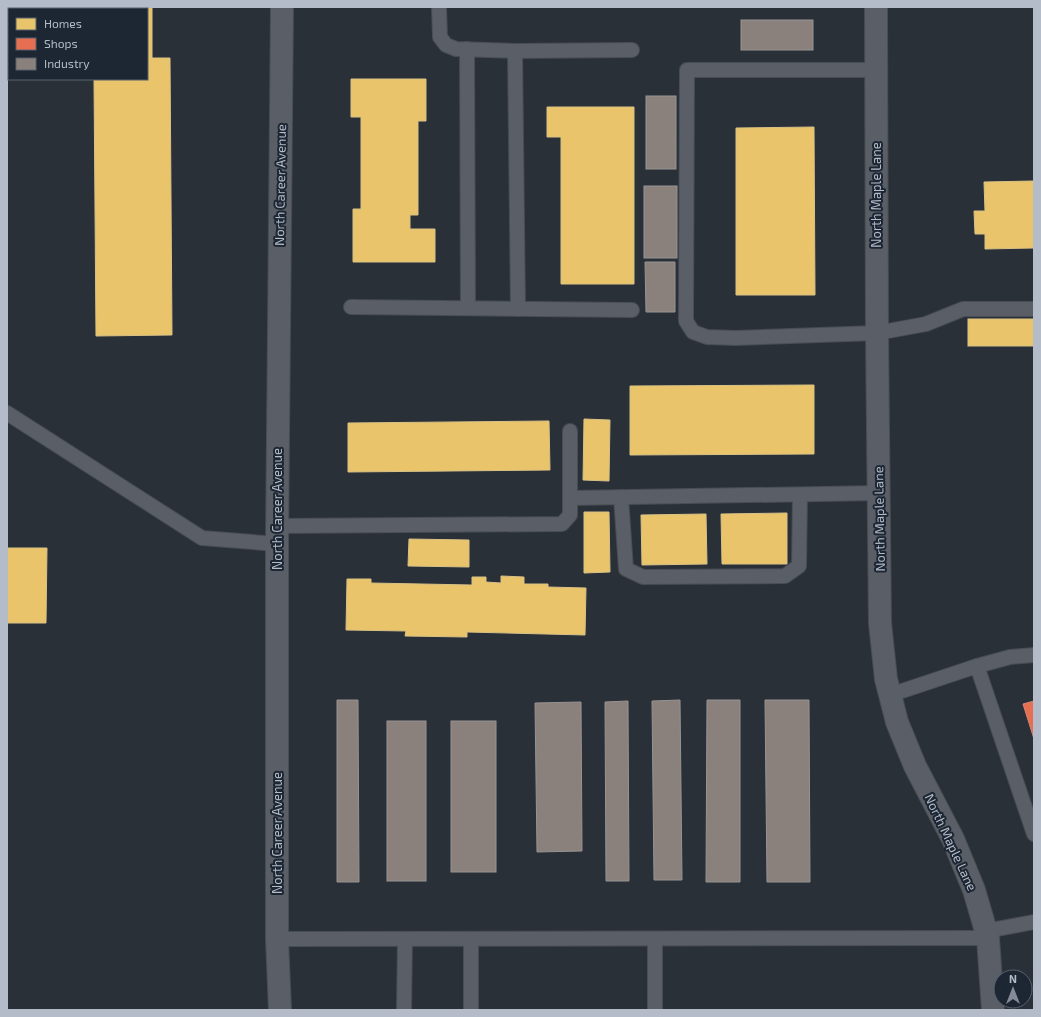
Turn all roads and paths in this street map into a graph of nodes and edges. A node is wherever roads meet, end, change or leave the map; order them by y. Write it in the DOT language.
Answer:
graph roads {
  1 [pos="282,7"];
  2 [pos="439,7"];
  3 [pos="876,7"];
  4 [pos="467,50"];
  5 [pos="632,50"];
  6 [pos="515,51"];
  7 [pos="876,70"];
  8 [pos="351,307"];
  9 [pos="468,308"];
  10 [pos="518,309"];
  11 [pos="1034,309"];
  12 [pos="632,310"];
  13 [pos="876,333"];
  14 [pos="7,413"];
  15 [pos="570,431"];
  16 [pos="878,493"];
  17 [pos="800,495"];
  18 [pos="621,497"];
  19 [pos="570,498"];
  20 [pos="277,535"];
  21 [pos="1034,655"];
  22 [pos="977,666"];
  23 [pos="890,695"];
  24 [pos="1034,834"];
  25 [pos="1034,922"];
  26 [pos="987,935"];
  27 [pos="405,938"];
  28 [pos="471,938"];
  29 [pos="655,938"];
  30 [pos="277,939"];
  31 [pos="280,1010"];
  32 [pos="404,1010"];
  33 [pos="471,1010"];
  34 [pos="655,1010"];
  35 [pos="993,1010"];
  1 -- 20 [label="street, North Career Avenue"];
  2 -- 4 [label="lane"];
  3 -- 7 [label="street, North Maple Lane"];
  4 -- 6 [label="lane"];
  4 -- 9 [label="lane"];
  5 -- 6 [label="lane"];
  6 -- 10 [label="lane"];
  7 -- 13 [label="street, North Maple Lane"];
  7 -- 13 [label="lane"];
  8 -- 9 [label="lane"];
  9 -- 10 [label="lane"];
  10 -- 12 [label="lane"];
  11 -- 13 [label="lane"];
  13 -- 16 [label="street, North Maple Lane"];
  14 -- 20 [label="lane"];
  15 -- 19 [label="lane"];
  16 -- 17 [label="lane"];
  16 -- 23 [label="street, North Maple Lane"];
  17 -- 18 [label="lane"];
  17 -- 18 [label="lane"];
  18 -- 19 [label="lane"];
  19 -- 20 [label="lane"];
  20 -- 30 [label="street, North Career Avenue"];
  21 -- 22 [label="lane"];
  22 -- 23 [label="lane"];
  22 -- 24 [label="lane"];
  23 -- 26 [label="street, North Maple Lane"];
  25 -- 26 [label="lane"];
  26 -- 29 [label="lane"];
  26 -- 35 [label="street, North Maple Lane"];
  27 -- 28 [label="lane"];
  27 -- 30 [label="lane"];
  27 -- 32 [label="lane"];
  28 -- 29 [label="lane"];
  28 -- 33 [label="lane"];
  29 -- 34 [label="lane"];
  30 -- 31 [label="street, North Career Avenue"];
}
